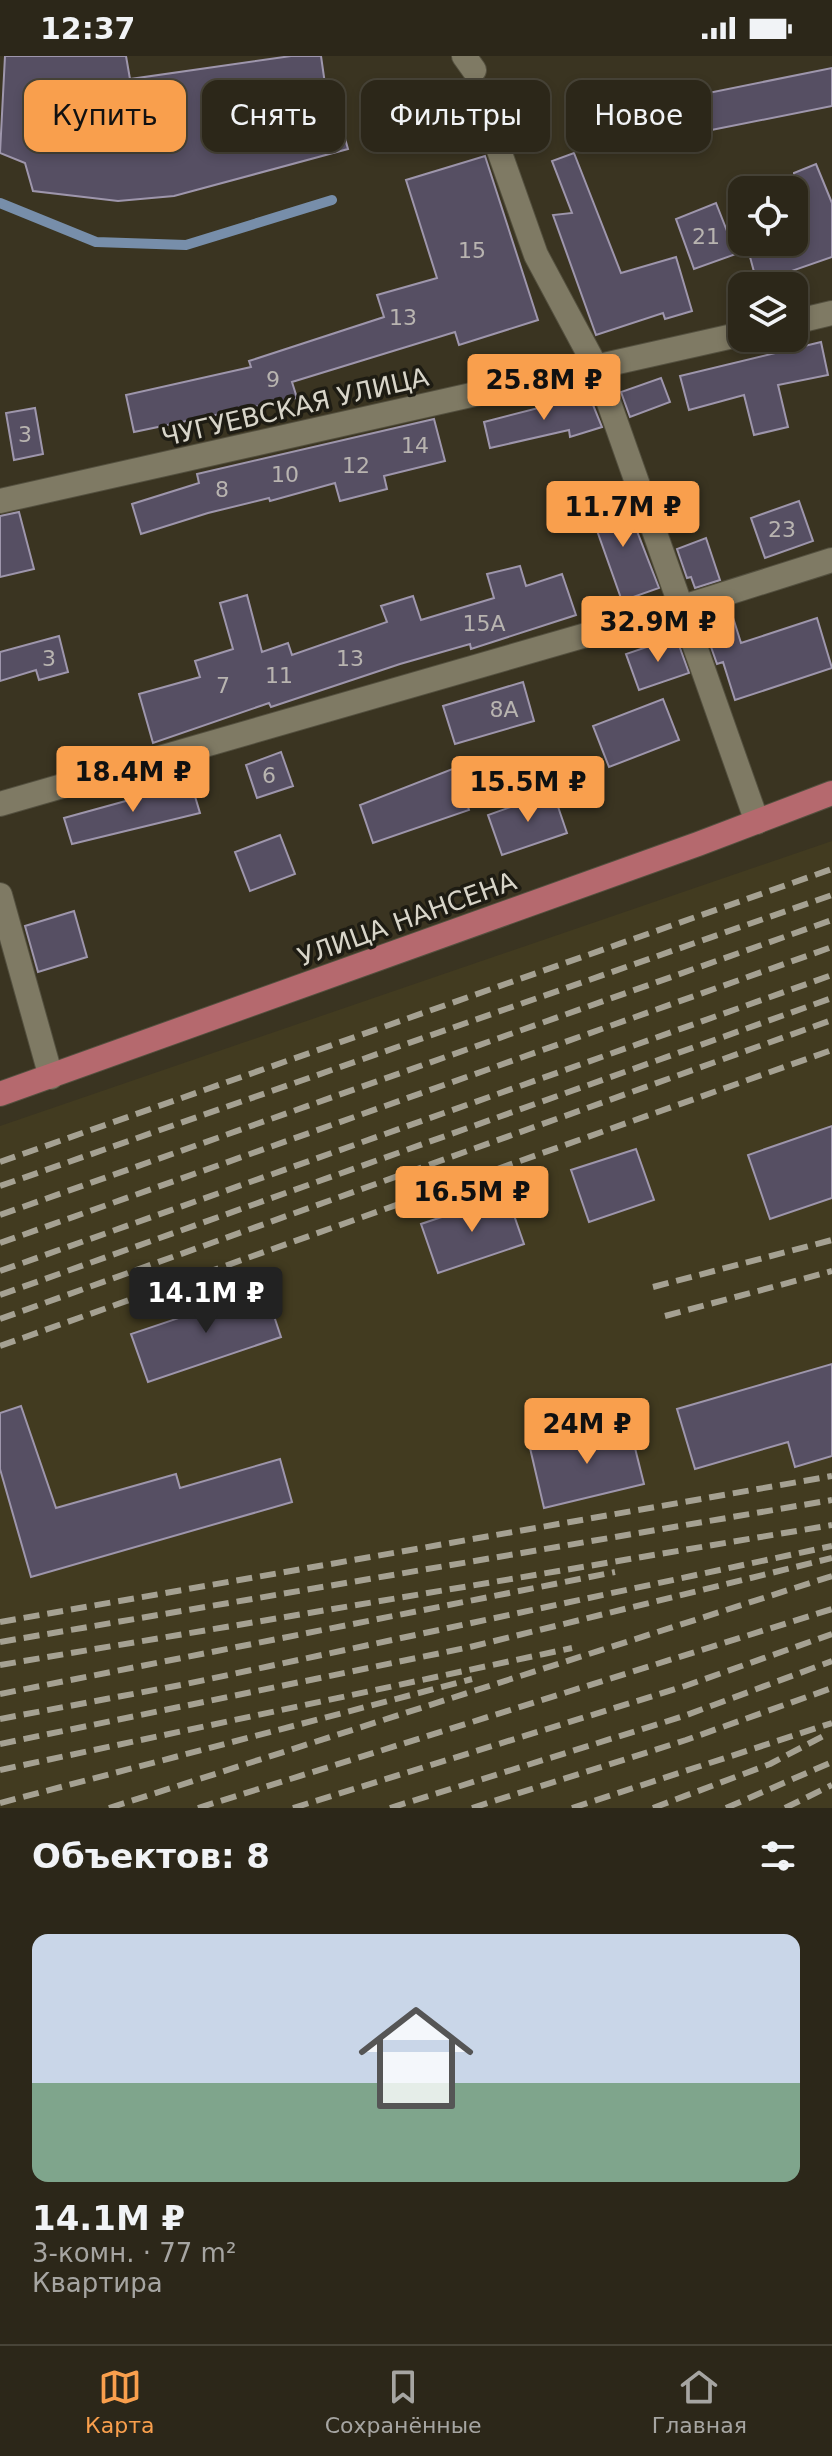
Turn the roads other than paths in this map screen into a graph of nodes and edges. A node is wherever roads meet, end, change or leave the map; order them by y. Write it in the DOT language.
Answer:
graph roads {
  1 [pos="500,152"];
  2 [pos="832,313"];
  3 [pos="808,319"];
  4 [pos="728,337"];
  5 [pos="597,369"];
  6 [pos="0,501"];
  7 [pos="832,560"];
  8 [pos="680,608"];
  9 [pos="832,793"];
  10 [pos="0,804"];
  11 [pos="757,822"];
  12 [pos="0,895"];
  13 [pos="51,1077"];
  14 [pos="0,1094"];
  1 -- 5 [label="street"];
  2 -- 3 [label="street"];
  4 -- 5 [label="street, ЧУГУЕВСКАЯ УЛИЦА"];
  5 -- 6 [label="street, ЧУГУЕВСКАЯ УЛИЦА"];
  5 -- 8 [label="street"];
  7 -- 8 [label="street"];
  8 -- 10 [label="street"];
  8 -- 11 [label="street"];
  9 -- 11 [label="main road, УЛИЦА НАНСЕНА"];
  11 -- 13 [label="main road, УЛИЦА НАНСЕНА"];
  12 -- 13 [label="street"];
  13 -- 14 [label="main road, УЛИЦА НАНСЕНА"];
}
